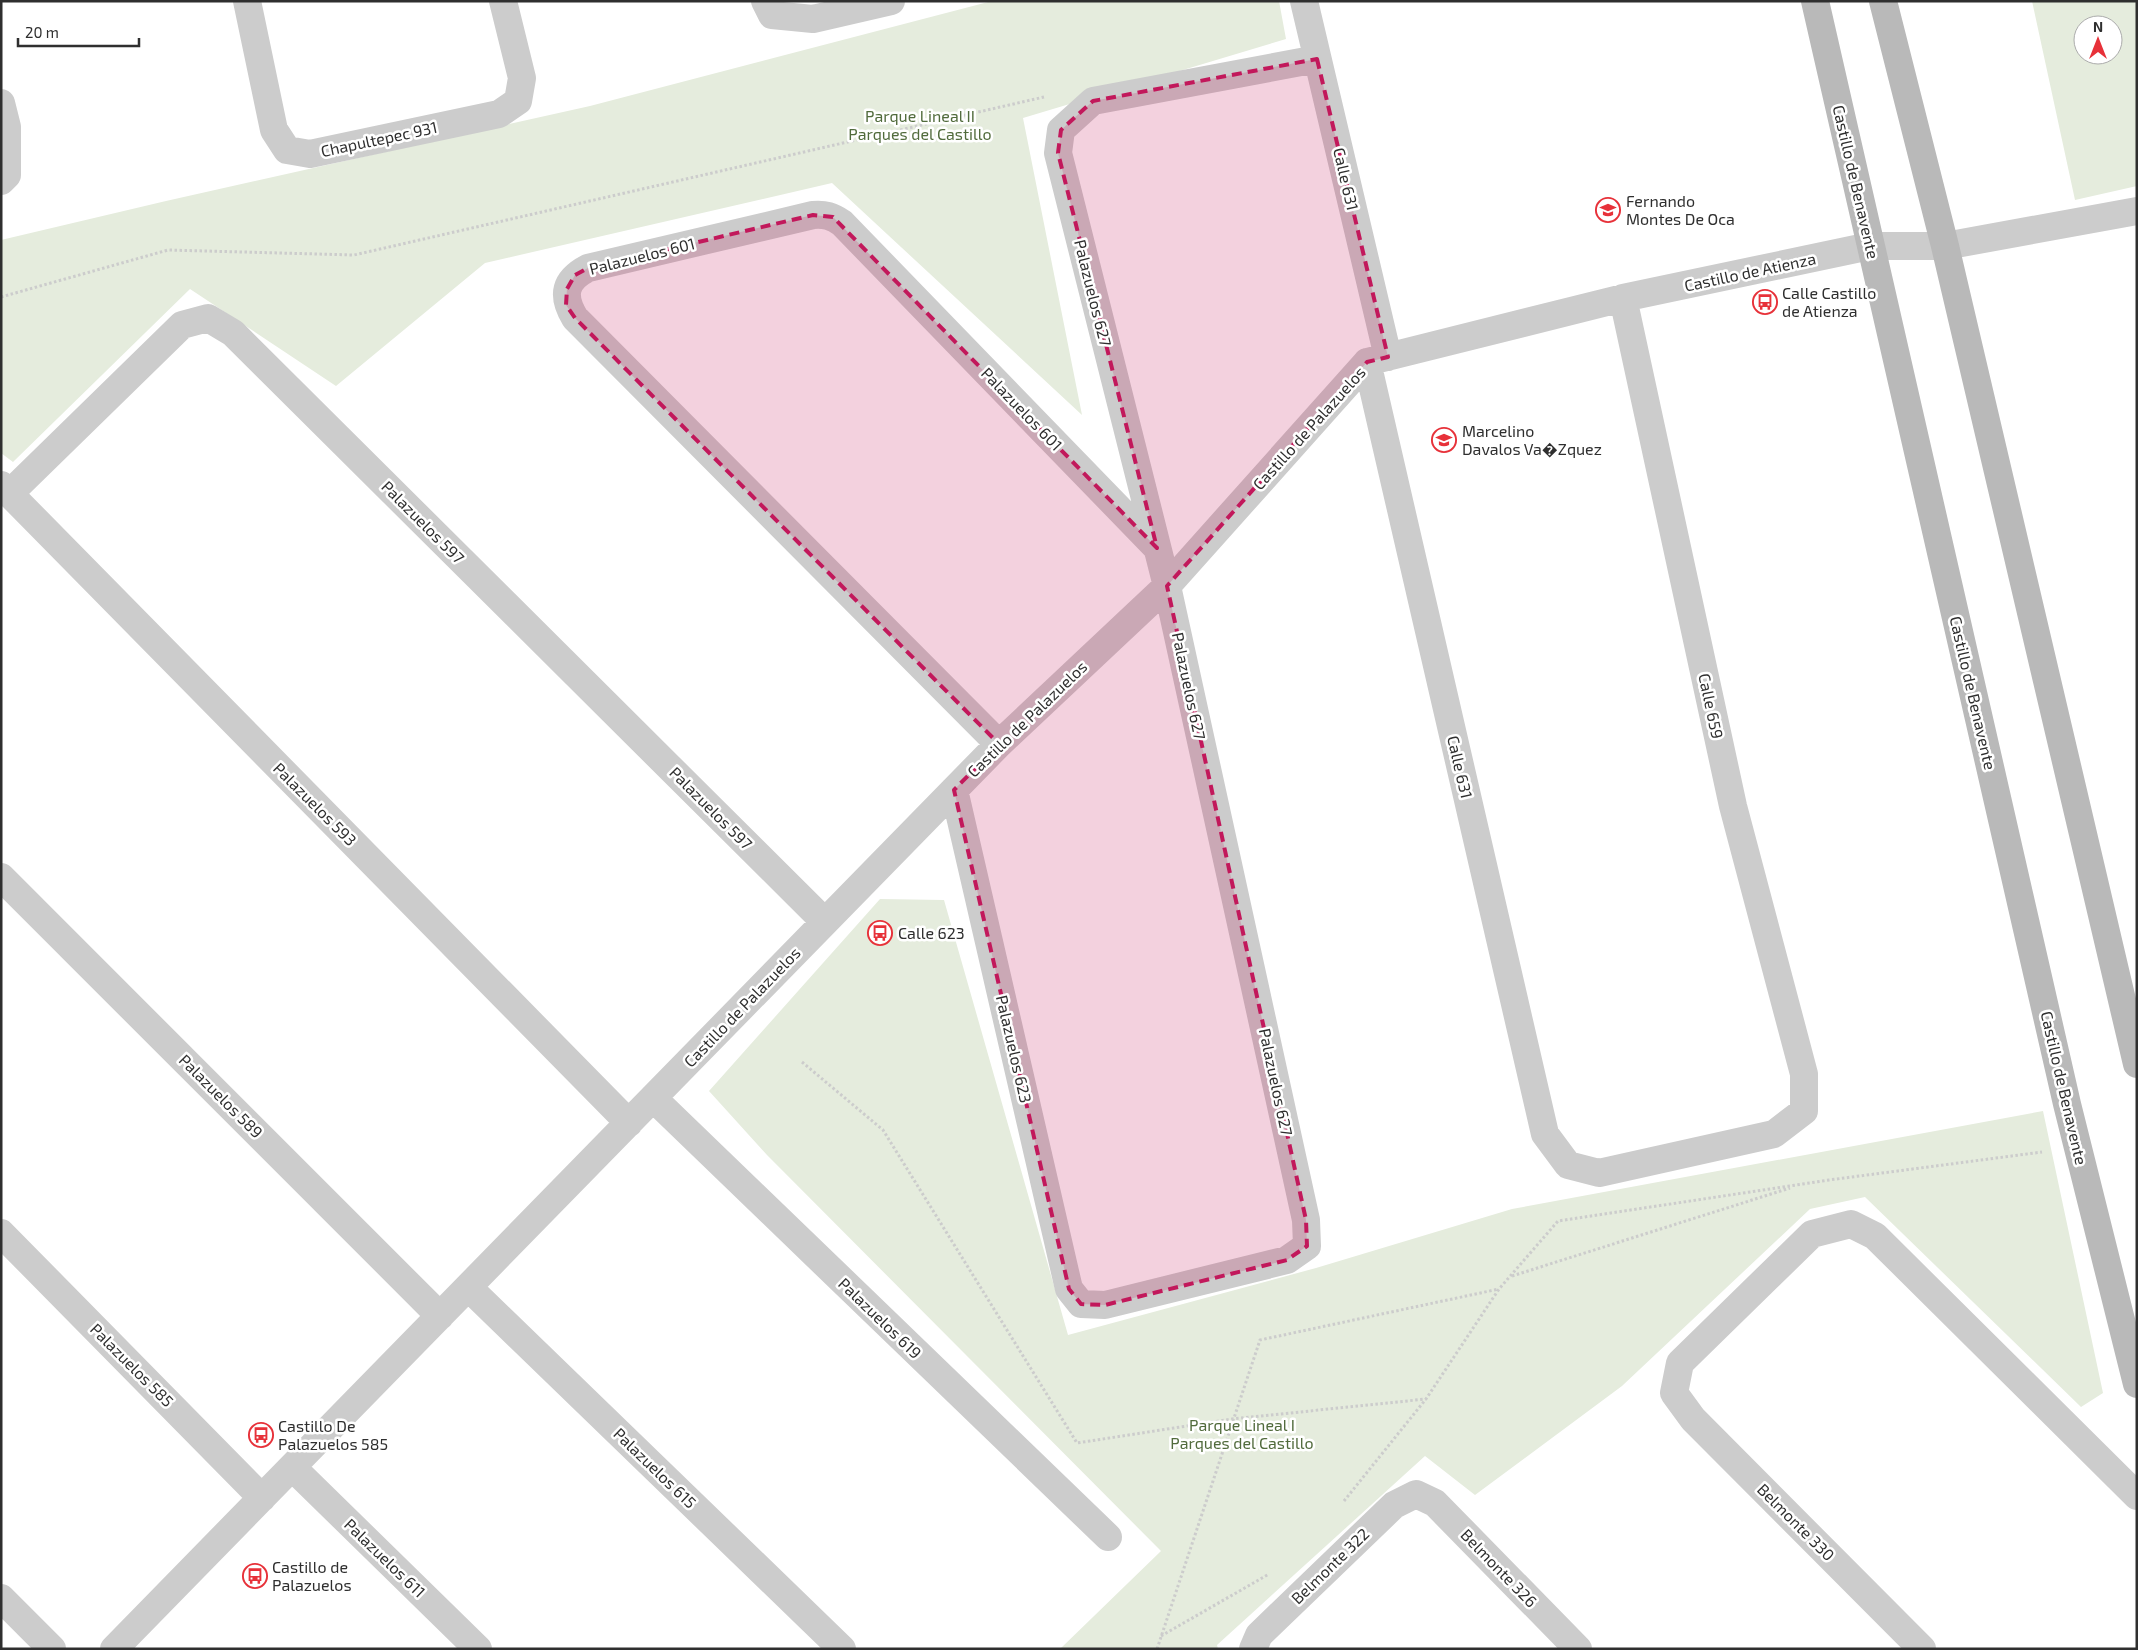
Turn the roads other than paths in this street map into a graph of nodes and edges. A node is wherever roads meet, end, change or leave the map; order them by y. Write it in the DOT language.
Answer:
graph roads {
  1 [pos="247,1"];
  2 [pos="503,1"];
  3 [pos="764,1"];
  4 [pos="891,1"];
  5 [pos="1304,1"];
  6 [pos="1815,1"];
  7 [pos="1883,1"];
  8 [pos="1318,59"];
  9 [pos="1,103"];
  10 [pos="1,181"];
  11 [pos="2137,211"];
  12 [pos="1870,246"];
  13 [pos="1946,246"];
  14 [pos="1623,298"];
  15 [pos="1378,360"];
  16 [pos="5,490"];
  17 [pos="1157,548"];
  18 [pos="1167,586"];
  19 [pos="999,744"];
  20 [pos="954,790"];
  21 [pos="1,877"];
  22 [pos="825,922"];
  23 [pos="2137,1064"];
  24 [pos="653,1098"];
  25 [pos="629,1123"];
  26 [pos="1568,1164"];
  27 [pos="1,1233"];
  28 [pos="468,1287"];
  29 [pos="1081,1304"];
  30 [pos="440,1316"];
  31 [pos="2137,1384"];
  32 [pos="292,1467"];
  33 [pos="1416,1494"];
  34 [pos="2137,1496"];
  35 [pos="262,1498"];
  36 [pos="1108,1537"];
  37 [pos="1,1598"];
  38 [pos="52,1649"];
  39 [pos="114,1649"];
  40 [pos="478,1649"];
  41 [pos="842,1649"];
  42 [pos="1253,1649"];
  43 [pos="1578,1649"];
  44 [pos="1922,1649"];
  1 -- 2 [label="street, Chapultepec 931"];
  3 -- 4 [label="street"];
  5 -- 8 [label="street, Calle 631"];
  6 -- 12 [label="street, Castillo de Benavente"];
  7 -- 13 [label="street"];
  8 -- 15 [label="street, Calle 631"];
  8 -- 17 [label="street, Palazuelos 627"];
  9 -- 10 [label="street"];
  11 -- 13 [label="street, Castillo de Atienza"];
  12 -- 13 [label="street, Castillo de Atienza"];
  12 -- 14 [label="street, Castillo de Atienza"];
  12 -- 31 [label="street, Castillo de Benavente"];
  13 -- 23 [label="street"];
  14 -- 15 [label="street, Castillo de Atienza"];
  14 -- 26 [label="street, Calle 659"];
  15 -- 18 [label="street, Castillo de Palazuelos"];
  15 -- 26 [label="street, Calle 631"];
  16 -- 22 [label="street, Palazuelos 597"];
  16 -- 25 [label="street, Palazuelos 593"];
  17 -- 18 [label="street, Palazuelos 627"];
  17 -- 19 [label="street, Palazuelos 601"];
  18 -- 19 [label="street, Castillo de Palazuelos"];
  18 -- 29 [label="street, Palazuelos 627"];
  19 -- 20 [label="street, Castillo de Palazuelos"];
  20 -- 22 [label="street, Castillo de Palazuelos"];
  20 -- 29 [label="street, Palazuelos 623"];
  21 -- 30 [label="street, Palazuelos 589"];
  22 -- 24 [label="street, Castillo de Palazuelos"];
  24 -- 25 [label="street, Castillo de Palazuelos"];
  24 -- 36 [label="street, Palazuelos 619"];
  25 -- 28 [label="street, Castillo de Palazuelos"];
  27 -- 35 [label="street, Palazuelos 585"];
  28 -- 30 [label="street, Castillo de Palazuelos"];
  28 -- 41 [label="street, Palazuelos 615"];
  30 -- 32 [label="street, Castillo de Palazuelos"];
  32 -- 35 [label="street, Castillo de Palazuelos"];
  32 -- 40 [label="street, Palazuelos 611"];
  33 -- 42 [label="street, Belmonte 322"];
  33 -- 43 [label="street, Belmonte 326"];
  34 -- 44 [label="street, Belmonte 330"];
  35 -- 39 [label="street, Castillo de Palazuelos"];
  37 -- 38 [label="street"];
}
